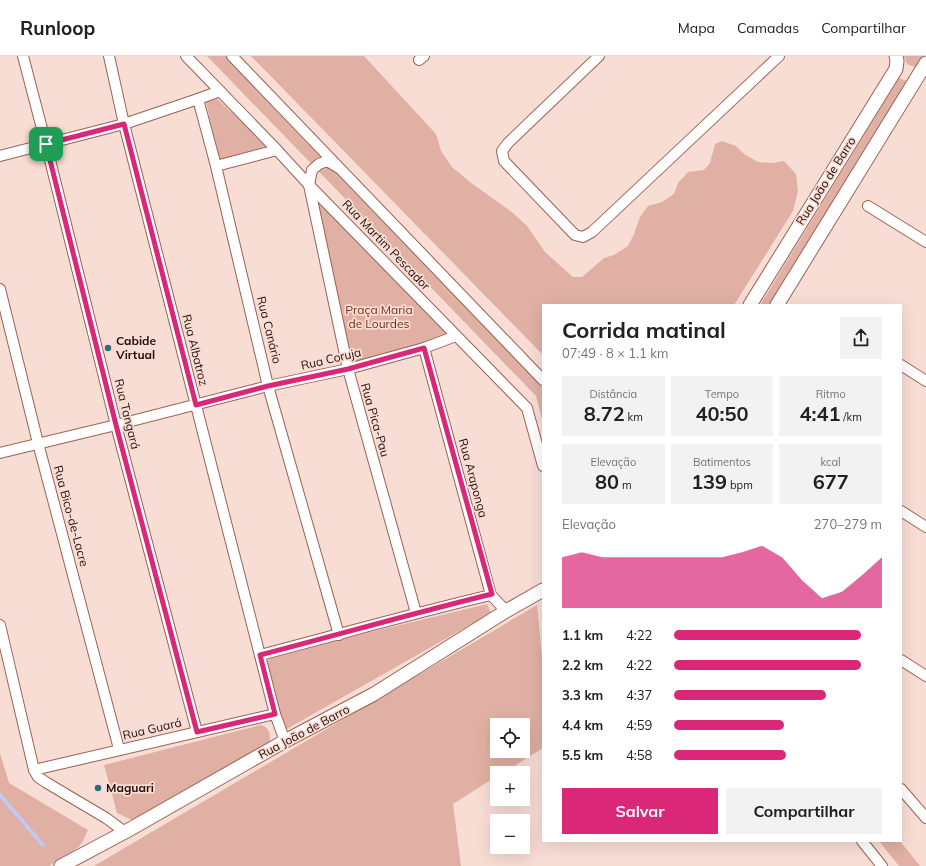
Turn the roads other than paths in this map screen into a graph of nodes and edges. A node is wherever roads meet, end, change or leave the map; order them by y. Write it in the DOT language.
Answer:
graph roads {
  1 [pos="23,56"];
  2 [pos="109,56"];
  3 [pos="186,56"];
  4 [pos="232,56"];
  5 [pos="599,56"];
  6 [pos="778,56"];
  7 [pos="896,58"];
  8 [pos="923,68"];
  9 [pos="220,91"];
  10 [pos="198,99"];
  11 [pos="124,124"];
  12 [pos="46,144"];
  13 [pos="277,150"];
  14 [pos="0,156"];
  15 [pos="216,166"];
  16 [pos="339,168"];
  17 [pos="309,185"];
  18 [pos="868,206"];
  19 [pos="926,242"];
  20 [pos="0,289"];
  21 [pos="751,304"];
  22 [pos="778,304"];
  23 [pos="456,336"];
  24 [pos="424,348"];
  25 [pos="902,366"];
  26 [pos="348,369"];
  27 [pos="542,379"];
  28 [pos="926,380"];
  29 [pos="268,386"];
  30 [pos="196,405"];
  31 [pos="116,425"];
  32 [pos="38,443"];
  33 [pos="0,453"];
  34 [pos="542,463"];
  35 [pos="902,512"];
  36 [pos="926,526"];
  37 [pos="542,591"];
  38 [pos="492,594"];
  39 [pos="506,611"];
  40 [pos="416,613"];
  41 [pos="0,626"];
  42 [pos="339,635"];
  43 [pos="2,643"];
  44 [pos="0,655"];
  45 [pos="260,655"];
  46 [pos="902,661"];
  47 [pos="10,665"];
  48 [pos="926,676"];
  49 [pos="275,714"];
  50 [pos="197,732"];
  51 [pos="285,741"];
  52 [pos="119,749"];
  53 [pos="34,770"];
  54 [pos="902,790"];
  55 [pos="926,818"];
  56 [pos="125,832"];
  57 [pos="863,842"];
  58 [pos="61,866"];
  59 [pos="882,866"];
  1 -- 12 [label="street, Rua Tangará"];
  2 -- 11 [label="street, Rua Albatroz"];
  3 -- 9 [label="street, Rua Martim Pescador"];
  4 -- 16 [label="street, Rua Martim Pescador"];
  5 -- 6 [label="street"];
  7 -- 8 [label="street"];
  7 -- 21 [label="street, Rua João de Barro"];
  8 -- 22 [label="street, Rua João de Barro"];
  9 -- 10 [label="street"];
  9 -- 13 [label="street, Rua Martim Pescador"];
  10 -- 11 [label="street"];
  10 -- 15 [label="street, Rua Canário"];
  11 -- 12 [label="street"];
  11 -- 30 [label="street, Rua Albatroz"];
  12 -- 14 [label="street"];
  12 -- 31 [label="street, Rua Tangará"];
  13 -- 15 [label="street"];
  13 -- 17 [label="street, Rua Martim Pescador"];
  15 -- 29 [label="street, Rua Canário"];
  16 -- 17 [label="street"];
  16 -- 27 [label="street, Rua Martim Pescador"];
  17 -- 23 [label="street, Rua Martim Pescador"];
  17 -- 26 [label="street, Rua Pica-Pau"];
  18 -- 19 [label="street"];
  20 -- 32 [label="street, Rua Bico-de-Lacre"];
  23 -- 24 [label="street, Rua Coruja"];
  23 -- 34 [label="street, Rua Martim Pescador"];
  24 -- 26 [label="street, Rua Coruja"];
  24 -- 38 [label="street, Rua Araponga"];
  25 -- 28 [label="street"];
  26 -- 29 [label="street, Rua Coruja"];
  26 -- 40 [label="street, Rua Pica-Pau"];
  29 -- 30 [label="street, Rua Coruja"];
  29 -- 42 [label="street, Rua Canário"];
  30 -- 31 [label="street, Rua Coruja"];
  30 -- 45 [label="street, Rua Albatroz"];
  31 -- 32 [label="street, Rua Coruja"];
  31 -- 50 [label="street, Rua Tangará"];
  32 -- 33 [label="street, Rua Coruja"];
  32 -- 52 [label="street, Rua Bico-de-Lacre"];
  35 -- 36 [label="street"];
  37 -- 39 [label="street, Rua João de Barro"];
  38 -- 39 [label="street, Rua Araponga"];
  38 -- 40 [label="street"];
  39 -- 51 [label="street, Rua João de Barro"];
  40 -- 42 [label="street"];
  41 -- 43 [label="street"];
  42 -- 45 [label="street"];
  43 -- 47 [label="street"];
  44 -- 47 [label="street"];
  45 -- 49 [label="street, Rua Albatroz"];
  46 -- 48 [label="street"];
  47 -- 53 [label="street"];
  49 -- 50 [label="street, Rua Guará"];
  49 -- 51 [label="street, Rua Albatroz"];
  50 -- 52 [label="street, Rua Guará"];
  51 -- 56 [label="street, Rua João de Barro"];
  52 -- 53 [label="street, Rua Guará"];
  53 -- 56 [label="street"];
  54 -- 55 [label="street"];
  56 -- 58 [label="street, Rua João de Barro"];
  57 -- 59 [label="street"];
}
